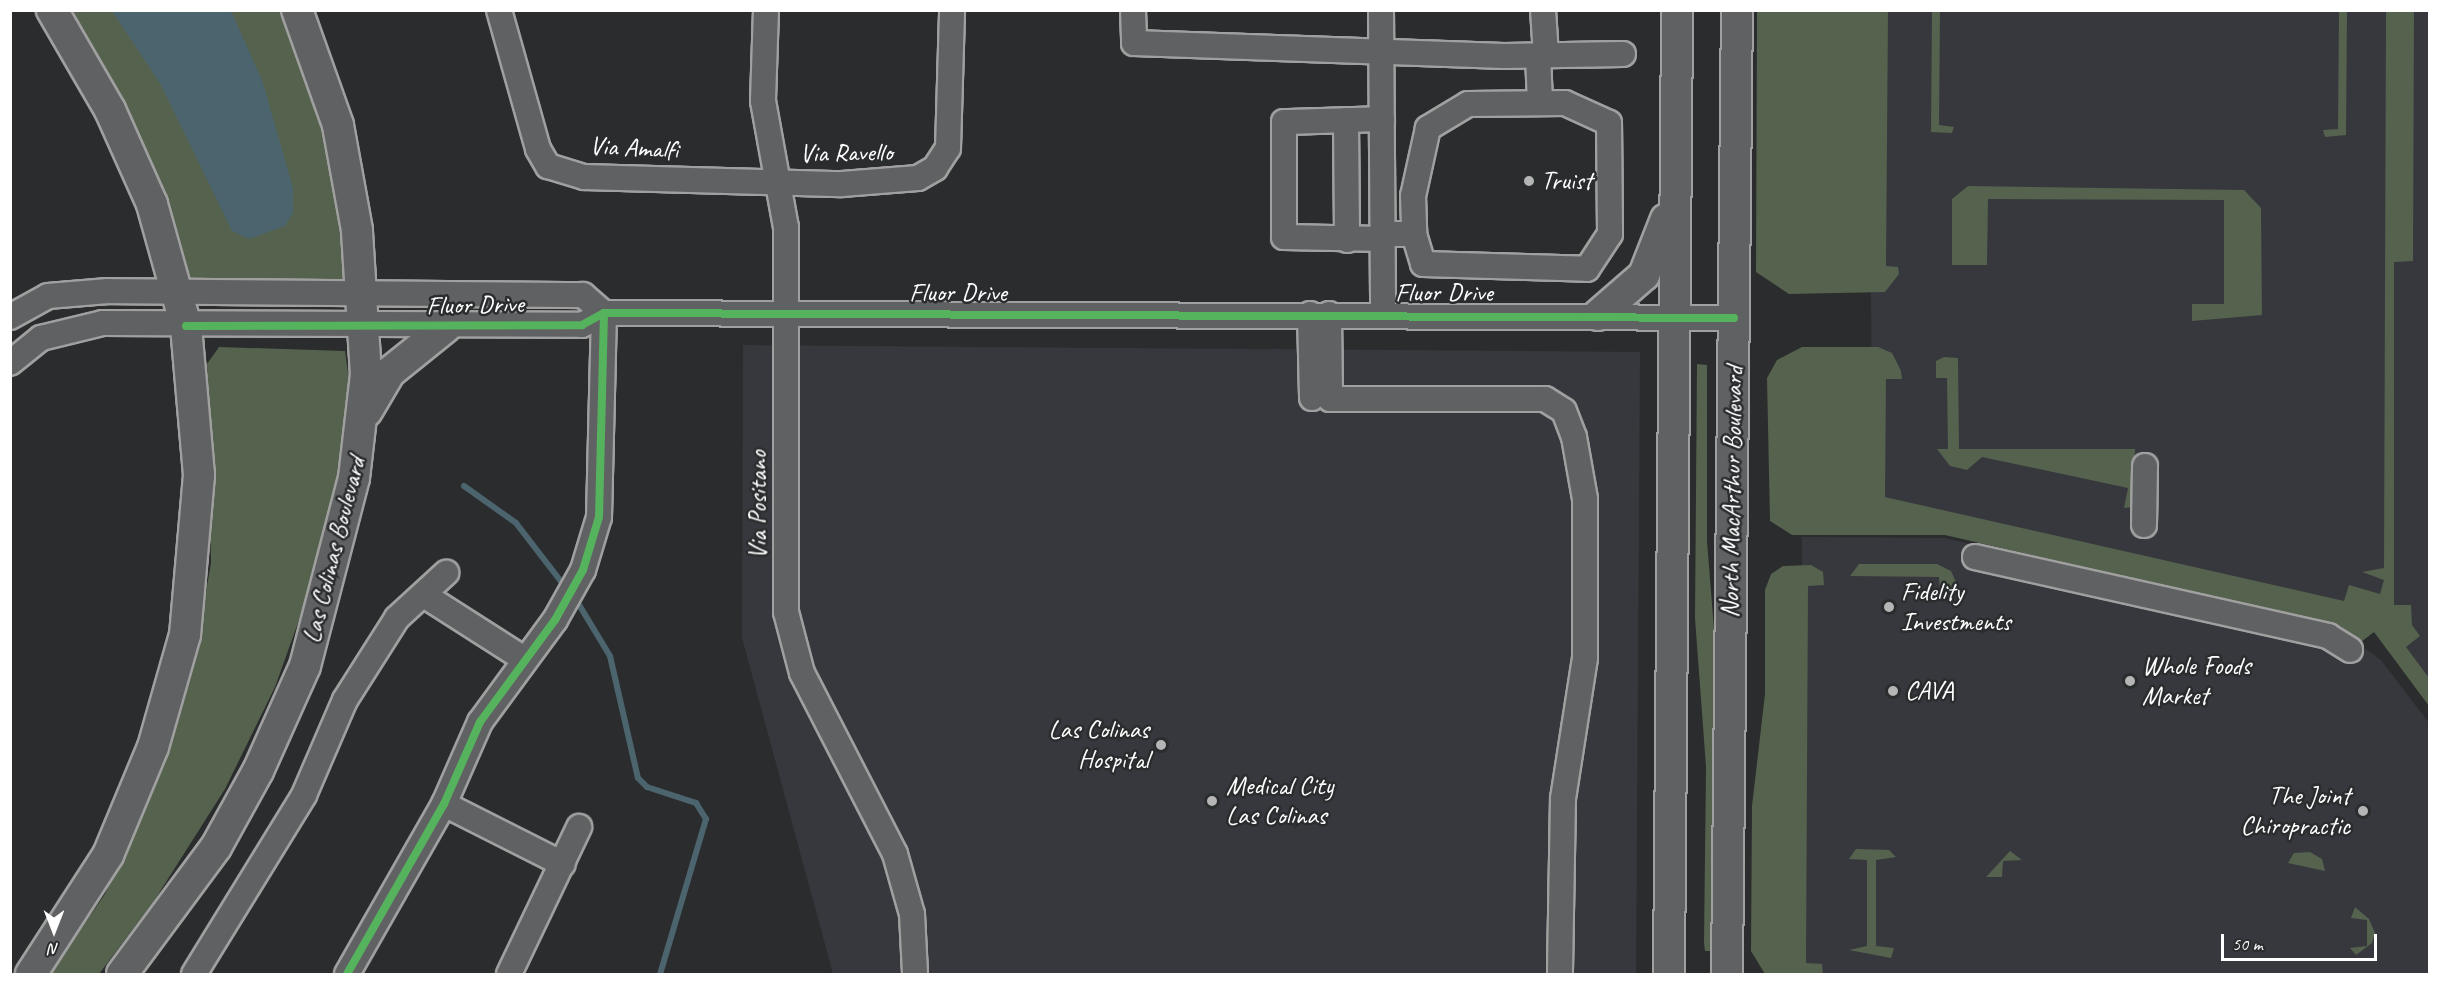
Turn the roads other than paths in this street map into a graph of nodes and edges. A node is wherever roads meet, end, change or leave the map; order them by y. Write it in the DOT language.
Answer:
graph roads {
  1 [pos="52,10"];
  2 [pos="297,10"];
  3 [pos="499,10"];
  4 [pos="766,10"];
  5 [pos="952,10"];
  6 [pos="1133,10"];
  7 [pos="1381,10"];
  8 [pos="1544,10"];
  9 [pos="1677,10"];
  10 [pos="1737,10"];
  11 [pos="1382,50"];
  12 [pos="1623,54"];
  13 [pos="1542,55"];
  14 [pos="1540,103"];
  15 [pos="1382,119"];
  16 [pos="1346,120"];
  17 [pos="774,183"];
  18 [pos="1676,188"];
  19 [pos="1414,234"];
  20 [pos="1383,236"];
  21 [pos="1347,240"];
  22 [pos="363,290"];
  23 [pos="178,291"];
  24 [pos="33,304"];
  25 [pos="604,313"];
  26 [pos="787,313"];
  27 [pos="1320,314"];
  28 [pos="1383,314"];
  29 [pos="1598,315"];
  30 [pos="1675,315"];
  31 [pos="10,317"];
  32 [pos="1734,318"];
  33 [pos="186,326"];
  34 [pos="446,327"];
  35 [pos="366,328"];
  36 [pos="48,335"];
  37 [pos="10,363"];
  38 [pos="363,422"];
  39 [pos="2145,466"];
  40 [pos="2144,525"];
  41 [pos="1975,557"];
  42 [pos="446,573"];
  43 [pos="424,595"];
  44 [pos="2350,650"];
  45 [pos="524,658"];
  46 [pos="444,804"];
  47 [pos="579,827"];
  48 [pos="563,864"];
  49 [pos="31,975"];
  50 [pos="122,975"];
  51 [pos="194,975"];
  52 [pos="346,975"];
  53 [pos="509,975"];
  54 [pos="915,975"];
  55 [pos="1560,975"];
  56 [pos="1669,975"];
  57 [pos="1727,975"];
  1 -- 23 [label="main road"];
  2 -- 22 [label="main road, Las Colinas Boulevard"];
  3 -- 17 [label="street, Via Amalfi"];
  4 -- 17 [label="street, Via Positano"];
  5 -- 17 [label="street, Via Ravello"];
  6 -- 11 [label="street"];
  7 -- 11 [label="street"];
  8 -- 13 [label="street"];
  9 -- 18 [label="main road"];
  10 -- 32 [label="main road, North MacArthur Boulevard"];
  11 -- 13 [label="street"];
  11 -- 15 [label="street"];
  12 -- 13 [label="street"];
  13 -- 14 [label="street"];
  14 -- 19 [label="street"];
  14 -- 19 [label="street"];
  15 -- 16 [label="street"];
  15 -- 20 [label="street"];
  16 -- 21 [label="street"];
  16 -- 21 [label="street"];
  17 -- 26 [label="street, Via Positano"];
  18 -- 29 [label="main road"];
  18 -- 30 [label="main road"];
  19 -- 20 [label="street"];
  20 -- 21 [label="street"];
  20 -- 28 [label="street"];
  22 -- 23 [label="street, Fluor Drive"];
  22 -- 25 [label="street, Fluor Drive"];
  22 -- 35 [label="main road, Las Colinas Boulevard"];
  23 -- 24 [label="street, Fluor Drive"];
  23 -- 33 [label="main road"];
  24 -- 31 [label="street, Fluor Drive"];
  24 -- 36 [label="street"];
  25 -- 26 [label="street, Fluor Drive"];
  25 -- 34 [label="street, Fluor Drive"];
  25 -- 45 [label="street"];
  26 -- 27 [label="street, Fluor Drive"];
  26 -- 54 [label="street, Via Positano"];
  27 -- 28 [label="street, Fluor Drive"];
  27 -- 55 [label="street"];
  28 -- 29 [label="street, Fluor Drive"];
  29 -- 30 [label="street, Fluor Drive"];
  30 -- 32 [label="street, Fluor Drive"];
  30 -- 56 [label="main road"];
  32 -- 57 [label="main road, North MacArthur Boulevard"];
  33 -- 35 [label="street, Fluor Drive"];
  33 -- 36 [label="street, Fluor Drive"];
  33 -- 49 [label="main road"];
  34 -- 35 [label="street, Fluor Drive"];
  34 -- 38 [label="main road"];
  35 -- 38 [label="main road, Las Colinas Boulevard"];
  36 -- 37 [label="street"];
  38 -- 50 [label="main road, Las Colinas Boulevard"];
  39 -- 40 [label="street"];
  41 -- 44 [label="street"];
  42 -- 43 [label="street"];
  43 -- 45 [label="street"];
  43 -- 51 [label="street"];
  45 -- 46 [label="street"];
  46 -- 48 [label="street"];
  46 -- 52 [label="street"];
  47 -- 48 [label="street"];
  48 -- 53 [label="street"];
}
